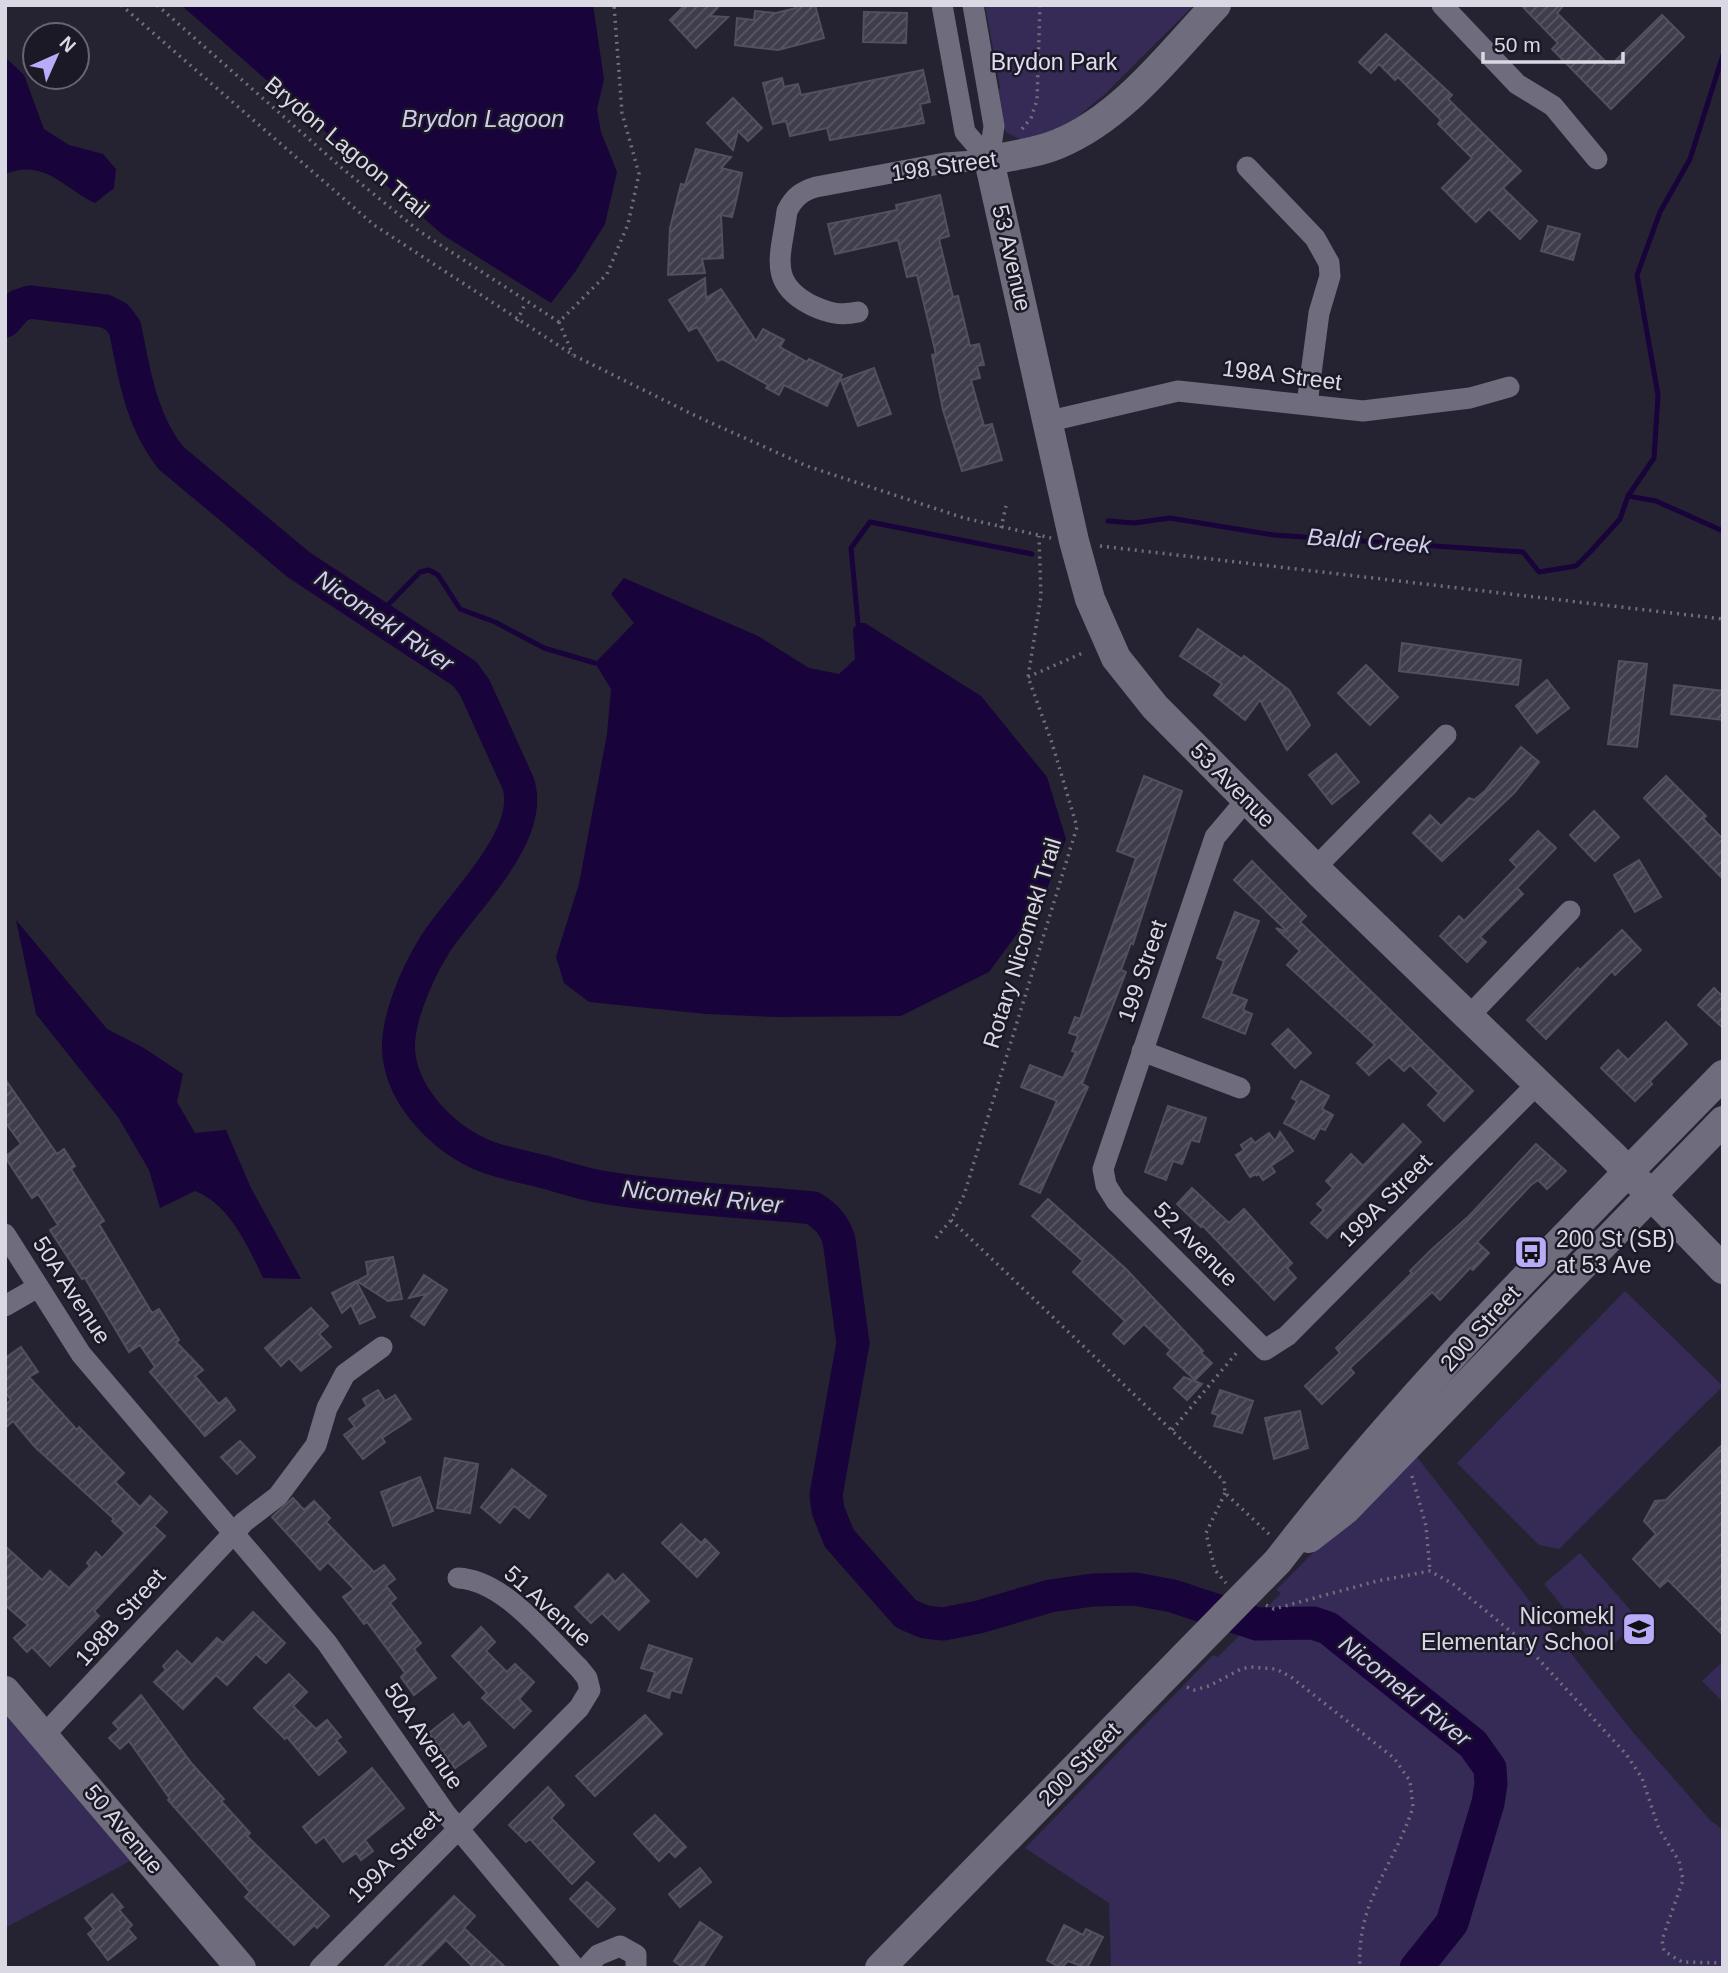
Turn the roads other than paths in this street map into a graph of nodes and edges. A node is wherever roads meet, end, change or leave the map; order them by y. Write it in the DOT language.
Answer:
graph roads {
  1 [pos="942,5"];
  2 [pos="973,5"];
  3 [pos="1216,5"];
  4 [pos="1442,5"];
  5 [pos="1597,159"];
  6 [pos="989,160"];
  7 [pos="1247,167"];
  8 [pos="858,312"];
  9 [pos="1509,387"];
  10 [pos="1307,404"];
  11 [pos="1049,421"];
  12 [pos="1446,735"];
  13 [pos="1247,799"];
  14 [pos="1315,868"];
  15 [pos="1570,911"];
  16 [pos="1469,1017"];
  17 [pos="1142,1051"];
  18 [pos="1723,1075"];
  19 [pos="1538,1083"];
  20 [pos="1240,1088"];
  21 [pos="1723,1121"];
  22 [pos="1103,1168"];
  23 [pos="1628,1172"];
  24 [pos="1650,1195"];
  25 [pos="5,1234"];
  26 [pos="1723,1269"];
  27 [pos="38,1287"];
  28 [pos="5,1306"];
  29 [pos="382,1347"];
  30 [pos="1265,1350"];
  31 [pos="233,1533"];
  32 [pos="1261,1573"];
  33 [pos="458,1578"];
  34 [pos="590,1690"];
  35 [pos="5,1691"];
  36 [pos="44,1735"];
  37 [pos="458,1830"];
  38 [pos="241,1968"];
  39 [pos="320,1968"];
  40 [pos="575,1968"];
  41 [pos="586,1968"];
  42 [pos="636,1968"];
  43 [pos="880,1968"];
  1 -- 6 [label="street, 53 Avenue"];
  2 -- 6 [label="street, 53 Avenue"];
  3 -- 6 [label="street, 198 Street"];
  4 -- 5 [label="street"];
  6 -- 8 [label="street, 198 Street"];
  6 -- 11 [label="street, 53 Avenue"];
  7 -- 10 [label="street"];
  9 -- 10 [label="street, 198A Street"];
  10 -- 11 [label="street, 198A Street"];
  11 -- 13 [label="street, 53 Avenue"];
  12 -- 14 [label="street"];
  13 -- 14 [label="street, 53 Avenue"];
  13 -- 17 [label="street, 199 Street"];
  14 -- 16 [label="street, 53 Avenue"];
  15 -- 16 [label="street"];
  16 -- 19 [label="street, 53 Avenue"];
  17 -- 20 [label="street"];
  17 -- 22 [label="street, 199 Street"];
  18 -- 23 [label="street, 200 Street"];
  19 -- 23 [label="street, 53 Avenue"];
  19 -- 30 [label="street, 199A Street"];
  21 -- 24 [label="street, 200 Street"];
  22 -- 30 [label="street, 52 Avenue"];
  23 -- 24 [label="street, 53 Avenue"];
  23 -- 32 [label="street, 200 Street"];
  24 -- 26 [label="street, 53 Avenue"];
  24 -- 32 [label="street, 200 Street"];
  25 -- 27 [label="street, 50A Avenue"];
  27 -- 28 [label="street"];
  27 -- 31 [label="street, 50A Avenue"];
  29 -- 31 [label="street"];
  31 -- 36 [label="street, 198B Street"];
  31 -- 37 [label="street, 50A Avenue"];
  32 -- 43 [label="street, 200 Street"];
  33 -- 34 [label="street, 51 Avenue"];
  34 -- 37 [label="street, 199A Street"];
  35 -- 36 [label="street, 50 Avenue"];
  36 -- 38 [label="street, 50 Avenue"];
  37 -- 39 [label="street, 199A Street"];
  37 -- 40 [label="street, 50A Avenue"];
  41 -- 42 [label="street"];
}
